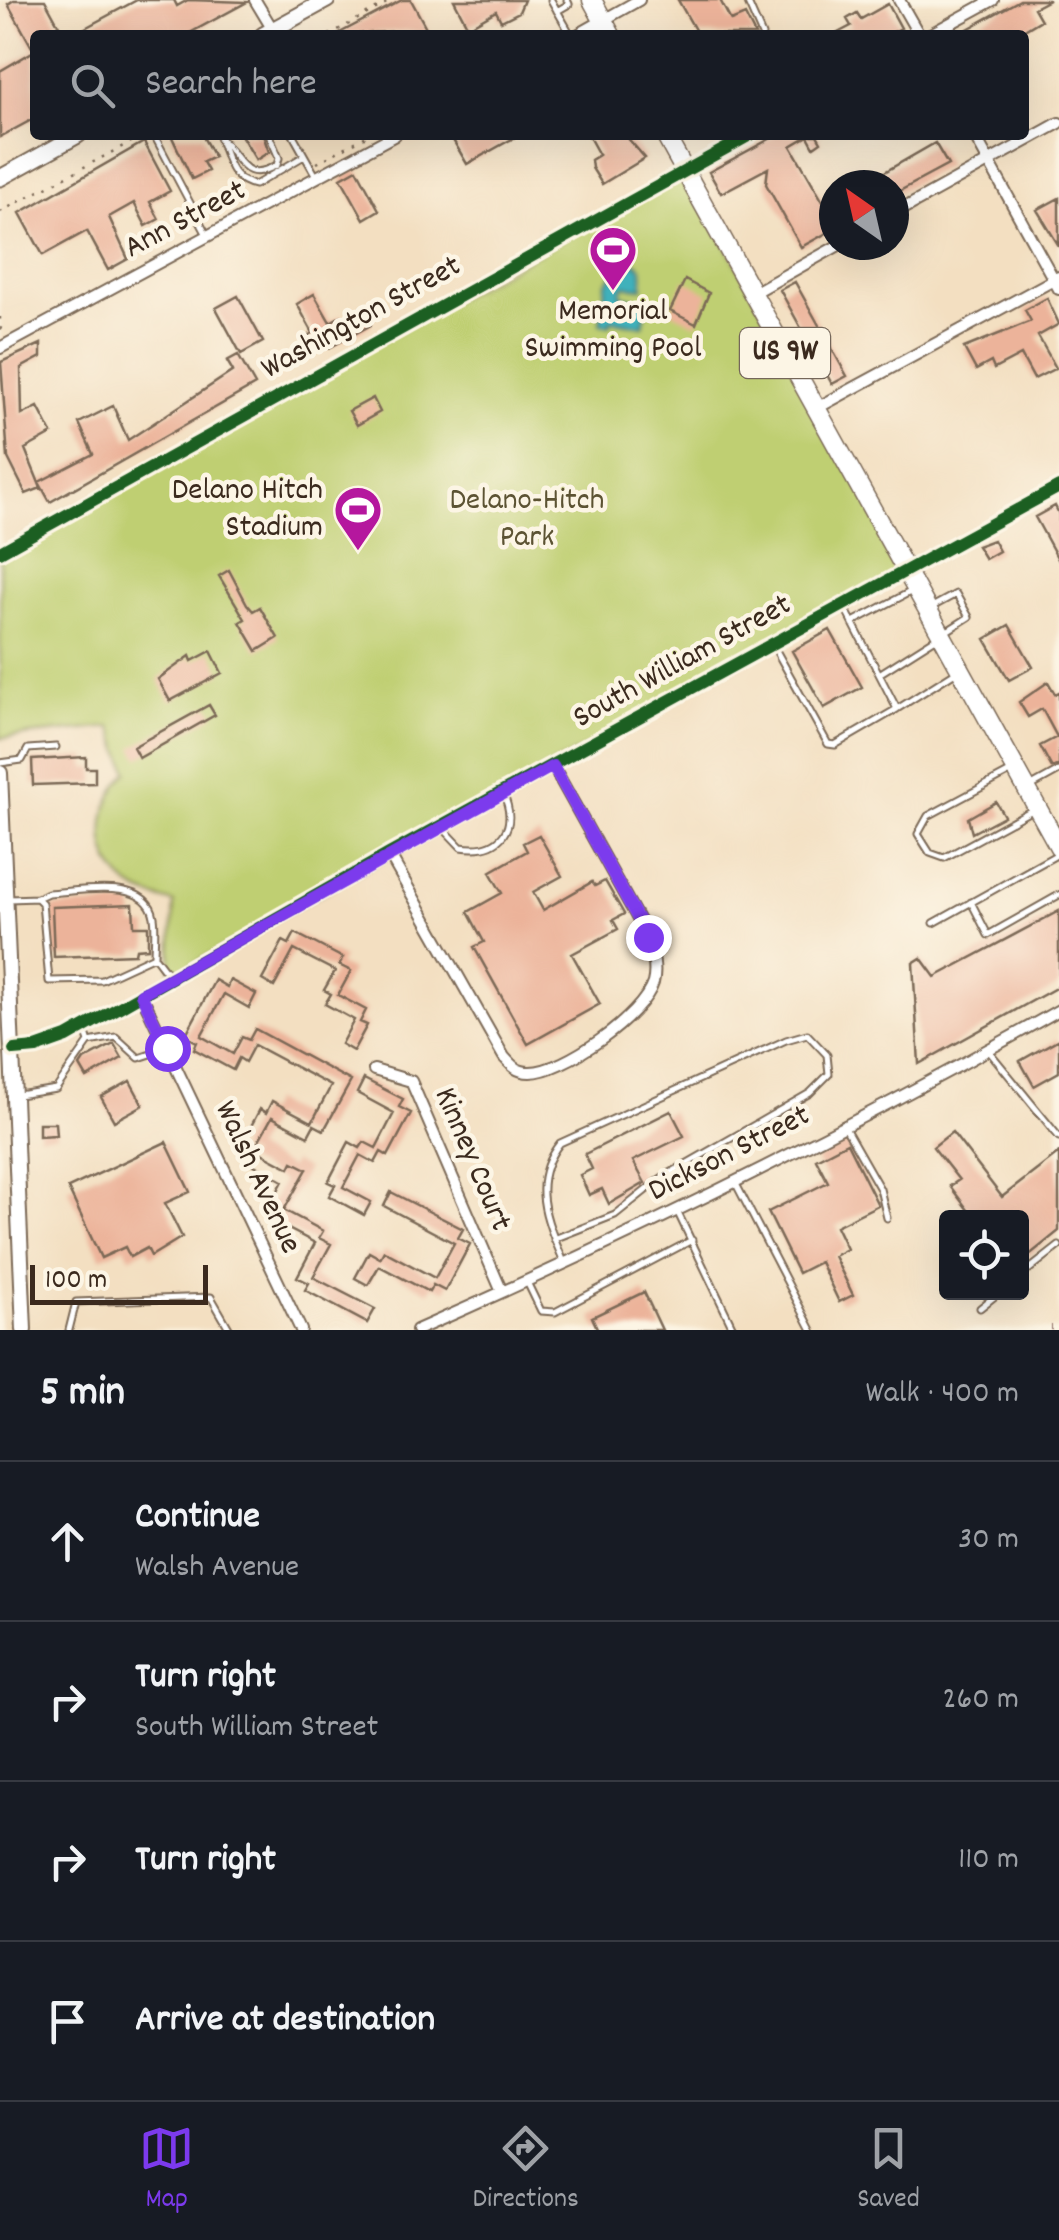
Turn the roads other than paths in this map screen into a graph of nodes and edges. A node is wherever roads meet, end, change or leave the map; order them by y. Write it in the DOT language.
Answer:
graph roads {
  1 [pos="256,0"];
  2 [pos="327,0"];
  3 [pos="551,0"];
  4 [pos="567,0"];
  5 [pos="592,0"];
  6 [pos="639,0"];
  7 [pos="900,0"];
  8 [pos="993,0"];
  9 [pos="747,1"];
  10 [pos="557,10"];
  11 [pos="607,28"];
  12 [pos="267,30"];
  13 [pos="272,30"];
  14 [pos="571,30"];
  15 [pos="760,30"];
  16 [pos="916,30"];
  17 [pos="938,30"];
  18 [pos="1059,123"];
  19 [pos="1029,139"];
  20 [pos="69,140"];
  21 [pos="157,140"];
  22 [pos="220,140"];
  23 [pos="222,140"];
  24 [pos="270,140"];
  25 [pos="295,140"];
  26 [pos="386,140"];
  27 [pos="668,140"];
  28 [pos="731,140"];
  29 [pos="977,140"];
  30 [pos="1027,140"];
  31 [pos="304,156"];
  32 [pos="988,161"];
  33 [pos="685,172"];
  34 [pos="0,178"];
  35 [pos="317,178"];
  36 [pos="909,206"];
  37 [pos="209,237"];
  38 [pos="819,256"];
  39 [pos="1057,282"];
  40 [pos="752,294"];
  41 [pos="0,348"];
  42 [pos="817,408"];
  43 [pos="1059,487"];
  44 [pos="0,552"];
  45 [pos="908,569"];
  46 [pos="918,588"];
  47 [pos="844,606"];
  48 [pos="929,608"];
  49 [pos="853,622"];
  50 [pos="944,635"];
  51 [pos="773,645"];
  52 [pos="962,668"];
  53 [pos="879,674"];
  54 [pos="897,709"];
  55 [pos="56,747"];
  56 [pos="0,762"];
  57 [pos="553,766"];
  58 [pos="1016,768"];
  59 [pos="1059,771"];
  60 [pos="0,774"];
  61 [pos="1027,788"];
  62 [pos="503,793"];
  63 [pos="1037,807"];
  64 [pos="441,826"];
  65 [pos="2,846"];
  66 [pos="1059,850"];
  67 [pos="389,854"];
  68 [pos="1059,895"];
  69 [pos="4,896"];
  70 [pos="37,898"];
  71 [pos="971,902"];
  72 [pos="934,923"];
  73 [pos="154,956"];
  74 [pos="170,978"];
  75 [pos="141,994"];
  76 [pos="1059,1010"];
  77 [pos="84,1027"];
  78 [pos="89,1042"];
  79 [pos="167,1048"];
  80 [pos="14,1050"];
  81 [pos="988,1050"];
  82 [pos="374,1070"];
  83 [pos="10,1088"];
  84 [pos="844,1126"];
  85 [pos="1059,1137"];
  86 [pos="735,1182"];
  87 [pos="677,1210"];
  88 [pos="887,1218"];
  89 [pos="554,1240"];
  90 [pos="692,1240"];
  91 [pos="1059,1246"];
  92 [pos="565,1265"];
  93 [pos="1029,1270"];
  94 [pos="527,1282"];
  95 [pos="502,1292"];
  96 [pos="990,1300"];
  97 [pos="980,1308"];
  98 [pos="300,1327"];
  99 [pos="421,1329"];
  100 [pos="24,1330"];
  101 [pos="69,1330"];
  102 [pos="230,1330"];
  103 [pos="285,1330"];
  104 [pos="734,1330"];
  105 [pos="812,1330"];
  1 -- 12 [label="street"];
  2 -- 13 [label="main road"];
  3 -- 10 [label="lane"];
  4 -- 10 [label="lane"];
  5 -- 11 [label="highway"];
  6 -- 11 [label="street"];
  7 -- 16 [label="street"];
  8 -- 17 [label="street"];
  9 -- 15 [label="lane"];
  10 -- 14 [label="lane"];
  18 -- 19 [label="street"];
  20 -- 34 [label="main road"];
  21 -- 37 [label="lane"];
  22 -- 31 [label="lane"];
  23 -- 24 [label="lane"];
  25 -- 31 [label="lane"];
  26 -- 35 [label="street, Ann Street"];
  27 -- 33 [label="highway, US 9W"];
  28 -- 33 [label="street, Washington Street"];
  29 -- 32 [label="street"];
  30 -- 32 [label="street"];
  31 -- 35 [label="lane"];
  32 -- 36 [label="street"];
  32 -- 39 [label="street"];
  33 -- 40 [label="highway, US 9W"];
  33 -- 44 [label="street, Washington Street"];
  35 -- 37 [label="street, Ann Street"];
  37 -- 41 [label="street, Ann Street"];
  38 -- 40 [label="street"];
  39 -- 42 [label="street"];
  40 -- 42 [label="highway, US 9W"];
  42 -- 45 [label="highway, US 9W"];
  43 -- 45 [label="street, South William Street"];
  45 -- 46 [label="highway, US 9W"];
  45 -- 47 [label="street, South William Street"];
  46 -- 48 [label="highway, US 9W"];
  46 -- 49 [label="lane"];
  47 -- 49 [label="lane"];
  47 -- 51 [label="street, South William Street"];
  48 -- 50 [label="highway, US 9W"];
  48 -- 50 [label="lane"];
  49 -- 53 [label="lane"];
  50 -- 52 [label="highway, US 9W"];
  50 -- 53 [label="lane"];
  51 -- 54 [label="lane"];
  51 -- 57 [label="street, South William Street"];
  52 -- 54 [label="lane"];
  52 -- 58 [label="highway, US 9W"];
  53 -- 54 [label="lane"];
  55 -- 56 [label="lane"];
  57 -- 62 [label="street, South William Street"];
  57 -- 67 [label="street"];
  58 -- 61 [label="highway, US 9W"];
  58 -- 63 [label="lane"];
  59 -- 61 [label="lane"];
  60 -- 65 [label="main road"];
  61 -- 63 [label="highway, US 9W"];
  62 -- 64 [label="street, South William Street"];
  62 -- 64 [label="lane"];
  63 -- 66 [label="highway, US 9W"];
  64 -- 67 [label="street, South William Street"];
  65 -- 69 [label="main road"];
  66 -- 71 [label="lane"];
  67 -- 74 [label="street, South William Street"];
  68 -- 71 [label="lane"];
  69 -- 70 [label="lane"];
  69 -- 80 [label="main road"];
  70 -- 73 [label="lane"];
  70 -- 73 [label="lane"];
  71 -- 72 [label="lane"];
  73 -- 74 [label="lane"];
  74 -- 75 [label="street, South William Street"];
  75 -- 77 [label="street, South William Street"];
  75 -- 79 [label="street, Walsh Avenue"];
  76 -- 81 [label="street, Dickson Street"];
  77 -- 78 [label="lane"];
  77 -- 80 [label="street, South William Street"];
  78 -- 79 [label="lane"];
  78 -- 83 [label="lane"];
  79 -- 98 [label="street, Walsh Avenue"];
  80 -- 83 [label="main road"];
  81 -- 84 [label="street, Dickson Street"];
  81 -- 85 [label="lane"];
  82 -- 95 [label="street, Kinney Court"];
  83 -- 100 [label="main road"];
  84 -- 86 [label="street, Dickson Street"];
  84 -- 88 [label="lane"];
  86 -- 87 [label="street, Dickson Street"];
  86 -- 105 [label="lane"];
  87 -- 90 [label="lane"];
  87 -- 92 [label="street, Dickson Street"];
  89 -- 89 [label="lane"];
  89 -- 92 [label="lane"];
  90 -- 94 [label="lane"];
  90 -- 104 [label="lane"];
  91 -- 93 [label="lane"];
  92 -- 94 [label="street, Dickson Street"];
  94 -- 95 [label="street, Dickson Street"];
  95 -- 99 [label="street, Dickson Street"];
  96 -- 97 [label="lane"];
  98 -- 103 [label="lane"];
  101 -- 102 [label="lane"];
}
